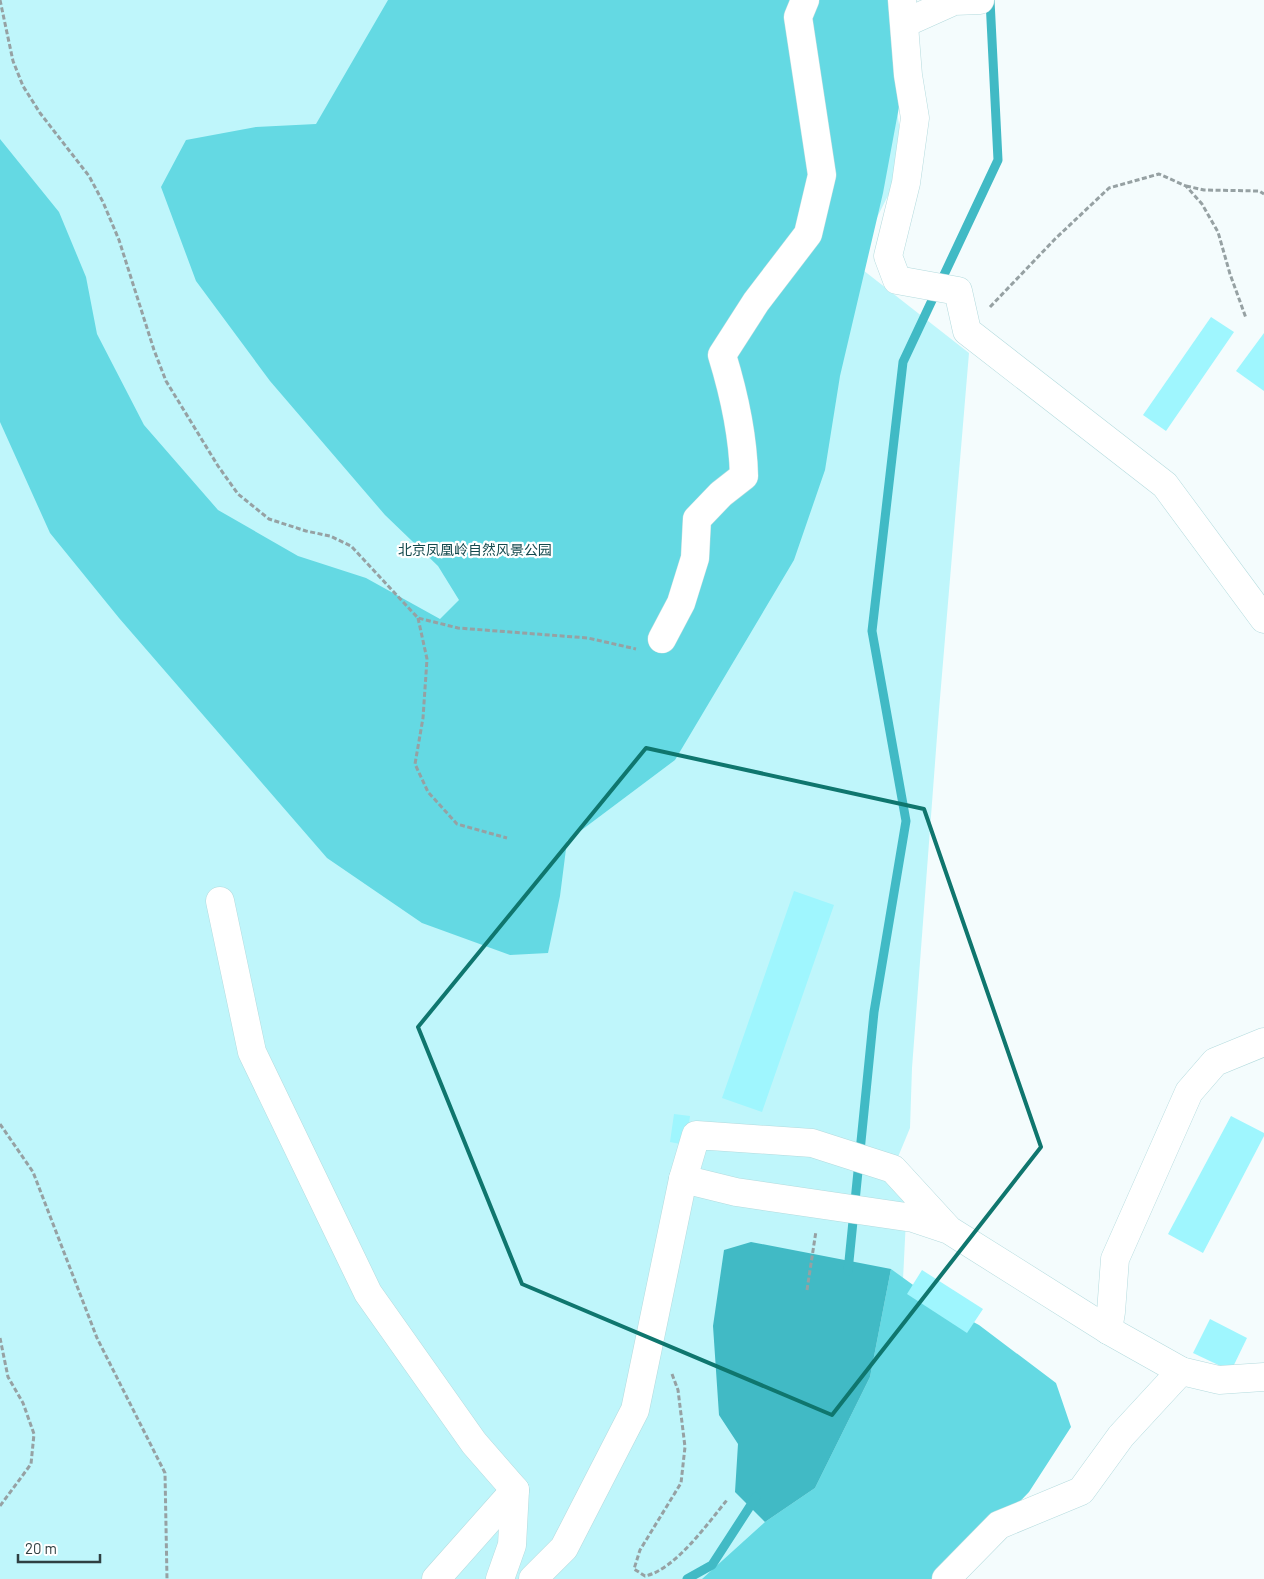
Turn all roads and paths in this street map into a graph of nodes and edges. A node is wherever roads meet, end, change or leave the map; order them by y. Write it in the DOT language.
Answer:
graph roads {
  1 [pos="0,0"];
  2 [pos="804,0"];
  3 [pos="967,1"];
  4 [pos="904,12"];
  5 [pos="1186,186"];
  6 [pos="1264,194"];
  7 [pos="1246,318"];
  8 [pos="967,331"];
  9 [pos="418,618"];
  10 [pos="1264,619"];
  11 [pos="662,639"];
  12 [pos="507,838"];
  13 [pos="220,901"];
  14 [pos="1264,1042"];
  15 [pos="0,1124"];
  16 [pos="683,1179"];
  17 [pos="820,1204"];
  18 [pos="949,1230"];
  19 [pos="807,1290"];
  20 [pos="1108,1330"];
  21 [pos="0,1338"];
  22 [pos="670,1369"];
  23 [pos="1181,1371"];
  24 [pos="1264,1377"];
  25 [pos="515,1490"];
  26 [pos="727,1500"];
  27 [pos="0,1506"];
  28 [pos="167,1579"];
  29 [pos="436,1579"];
  30 [pos="500,1579"];
  31 [pos="533,1579"];
  32 [pos="946,1579"];
  1 -- 9 [label="path"];
  2 -- 11 [label="street"];
  3 -- 4 [label="street"];
  4 -- 8 [label="street"];
  5 -- 6 [label="path"];
  5 -- 7 [label="path"];
  5 -- 8 [label="path"];
  8 -- 10 [label="street"];
  9 -- 11 [label="path"];
  9 -- 12 [label="path"];
  13 -- 25 [label="street"];
  14 -- 20 [label="street"];
  15 -- 28 [label="path"];
  16 -- 17 [label="street"];
  16 -- 18 [label="street"];
  16 -- 31 [label="street"];
  17 -- 18 [label="street"];
  17 -- 19 [label="path"];
  18 -- 20 [label="street"];
  20 -- 23 [label="street"];
  21 -- 27 [label="path"];
  22 -- 26 [label="path"];
  23 -- 24 [label="street"];
  23 -- 32 [label="street"];
  25 -- 29 [label="street"];
  25 -- 30 [label="street"];
}
